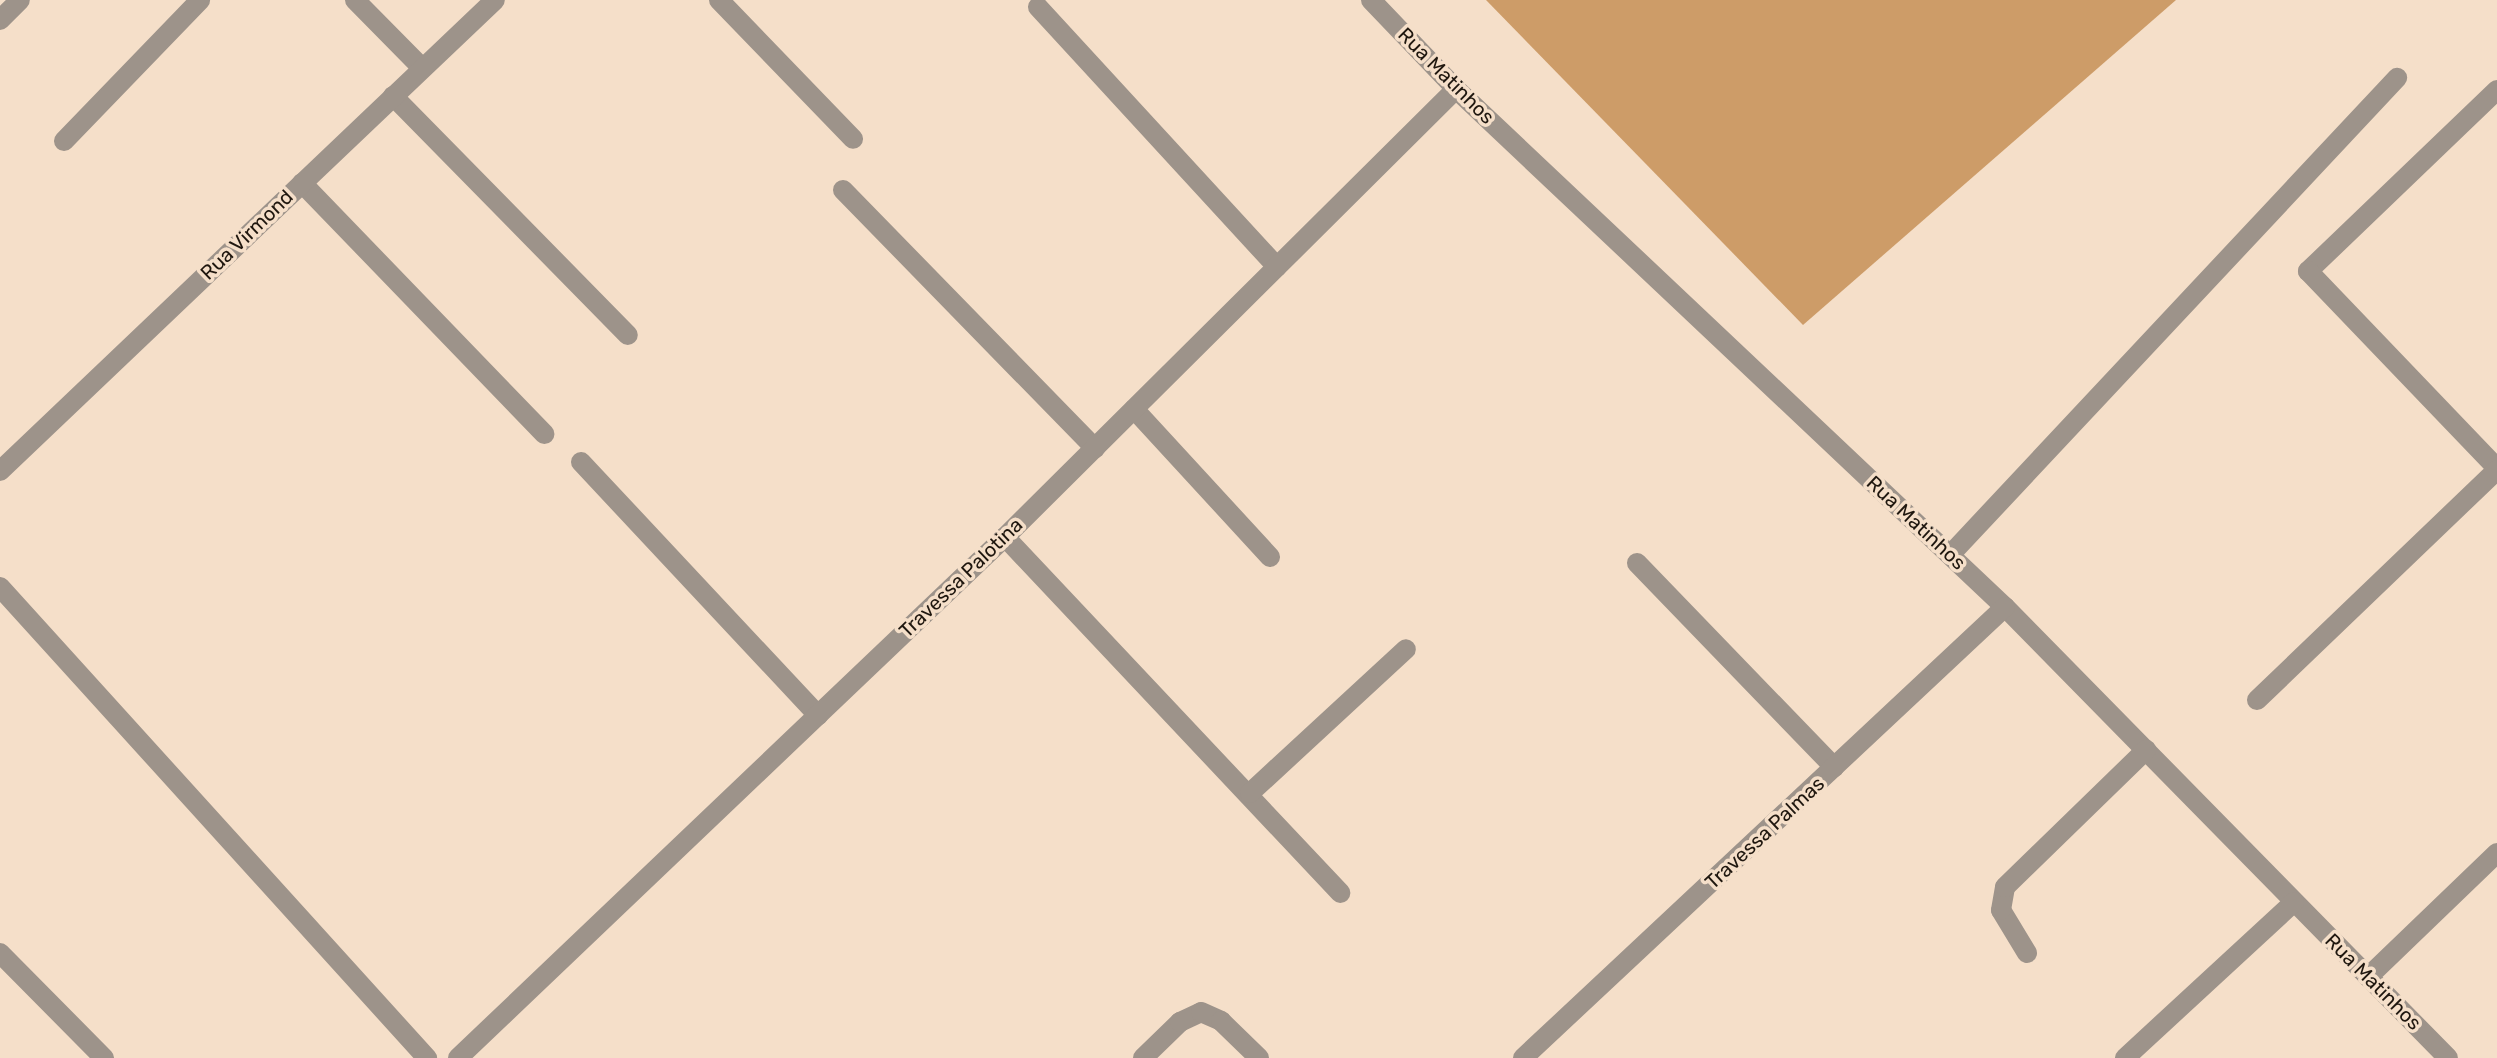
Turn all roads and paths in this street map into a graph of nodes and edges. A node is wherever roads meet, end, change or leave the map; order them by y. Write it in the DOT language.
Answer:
graph roads {
  1 [pos="20,0"];
  2 [pos="200,0"];
  3 [pos="355,0"];
  4 [pos="495,0"];
  5 [pos="719,0"];
  6 [pos="1371,0"];
  7 [pos="1038,7"];
  8 [pos="0,20"];
  9 [pos="422,68"];
  10 [pos="2397,78"];
  11 [pos="1456,89"];
  12 [pos="2497,90"];
  13 [pos="393,96"];
  14 [pos="853,139"];
  15 [pos="64,141"];
  16 [pos="302,183"];
  17 [pos="843,190"];
  18 [pos="1277,267"];
  19 [pos="628,335"];
  20 [pos="1134,409"];
  21 [pos="544,434"];
  22 [pos="1095,448"];
  23 [pos="581,462"];
  24 [pos="2497,469"];
  25 [pos="0,471"];
  26 [pos="1005,537"];
  27 [pos="1950,555"];
  28 [pos="1270,557"];
  29 [pos="1637,563"];
  30 [pos="0,587"];
  31 [pos="2005,607"];
  32 [pos="1406,649"];
  33 [pos="2257,700"];
  34 [pos="818,715"];
  35 [pos="2146,750"];
  36 [pos="1834,767"];
  37 [pos="1250,793"];
  38 [pos="2497,853"];
  39 [pos="1340,893"];
  40 [pos="2294,902"];
  41 [pos="0,953"];
  42 [pos="2027,953"];
  43 [pos="2368,977"];
  44 [pos="104,1058"];
  45 [pos="427,1058"];
  46 [pos="458,1058"];
  47 [pos="1143,1058"];
  48 [pos="1259,1058"];
  49 [pos="1523,1058"];
  50 [pos="2125,1058"];
  51 [pos="2448,1058"];
  1 -- 8 [label="street"];
  2 -- 15 [label="street"];
  3 -- 9 [label="street"];
  4 -- 9 [label="street, Rua Virmond"];
  5 -- 14 [label="street"];
  6 -- 11 [label="street, Rua Matinhos"];
  7 -- 18 [label="street"];
  9 -- 13 [label="street, Rua Virmond"];
  10 -- 27 [label="street"];
  11 -- 18 [label="street, Travessa Palotina"];
  11 -- 27 [label="street, Rua Matinhos"];
  12 -- 24 [label="street"];
  13 -- 16 [label="street, Rua Virmond"];
  13 -- 19 [label="street"];
  16 -- 21 [label="street"];
  16 -- 25 [label="street, Rua Virmond"];
  17 -- 22 [label="street"];
  18 -- 20 [label="street, Travessa Palotina"];
  20 -- 22 [label="street, Travessa Palotina"];
  20 -- 28 [label="street"];
  22 -- 26 [label="street, Travessa Palotina"];
  23 -- 34 [label="street"];
  24 -- 33 [label="street"];
  26 -- 34 [label="street, Travessa Palotina"];
  26 -- 37 [label="street"];
  27 -- 31 [label="street, Rua Matinhos"];
  29 -- 36 [label="street"];
  30 -- 45 [label="street"];
  31 -- 35 [label="street, Rua Matinhos"];
  31 -- 36 [label="street, Travessa Palmas"];
  32 -- 37 [label="street"];
  34 -- 46 [label="street, Travessa Palotina"];
  35 -- 40 [label="street, Rua Matinhos"];
  35 -- 42 [label="street"];
  36 -- 49 [label="street, Travessa Palmas"];
  37 -- 39 [label="street"];
  38 -- 43 [label="street"];
  40 -- 43 [label="street, Rua Matinhos"];
  40 -- 50 [label="street"];
  41 -- 44 [label="street"];
  43 -- 51 [label="street, Rua Matinhos"];
  47 -- 48 [label="street"];
}
